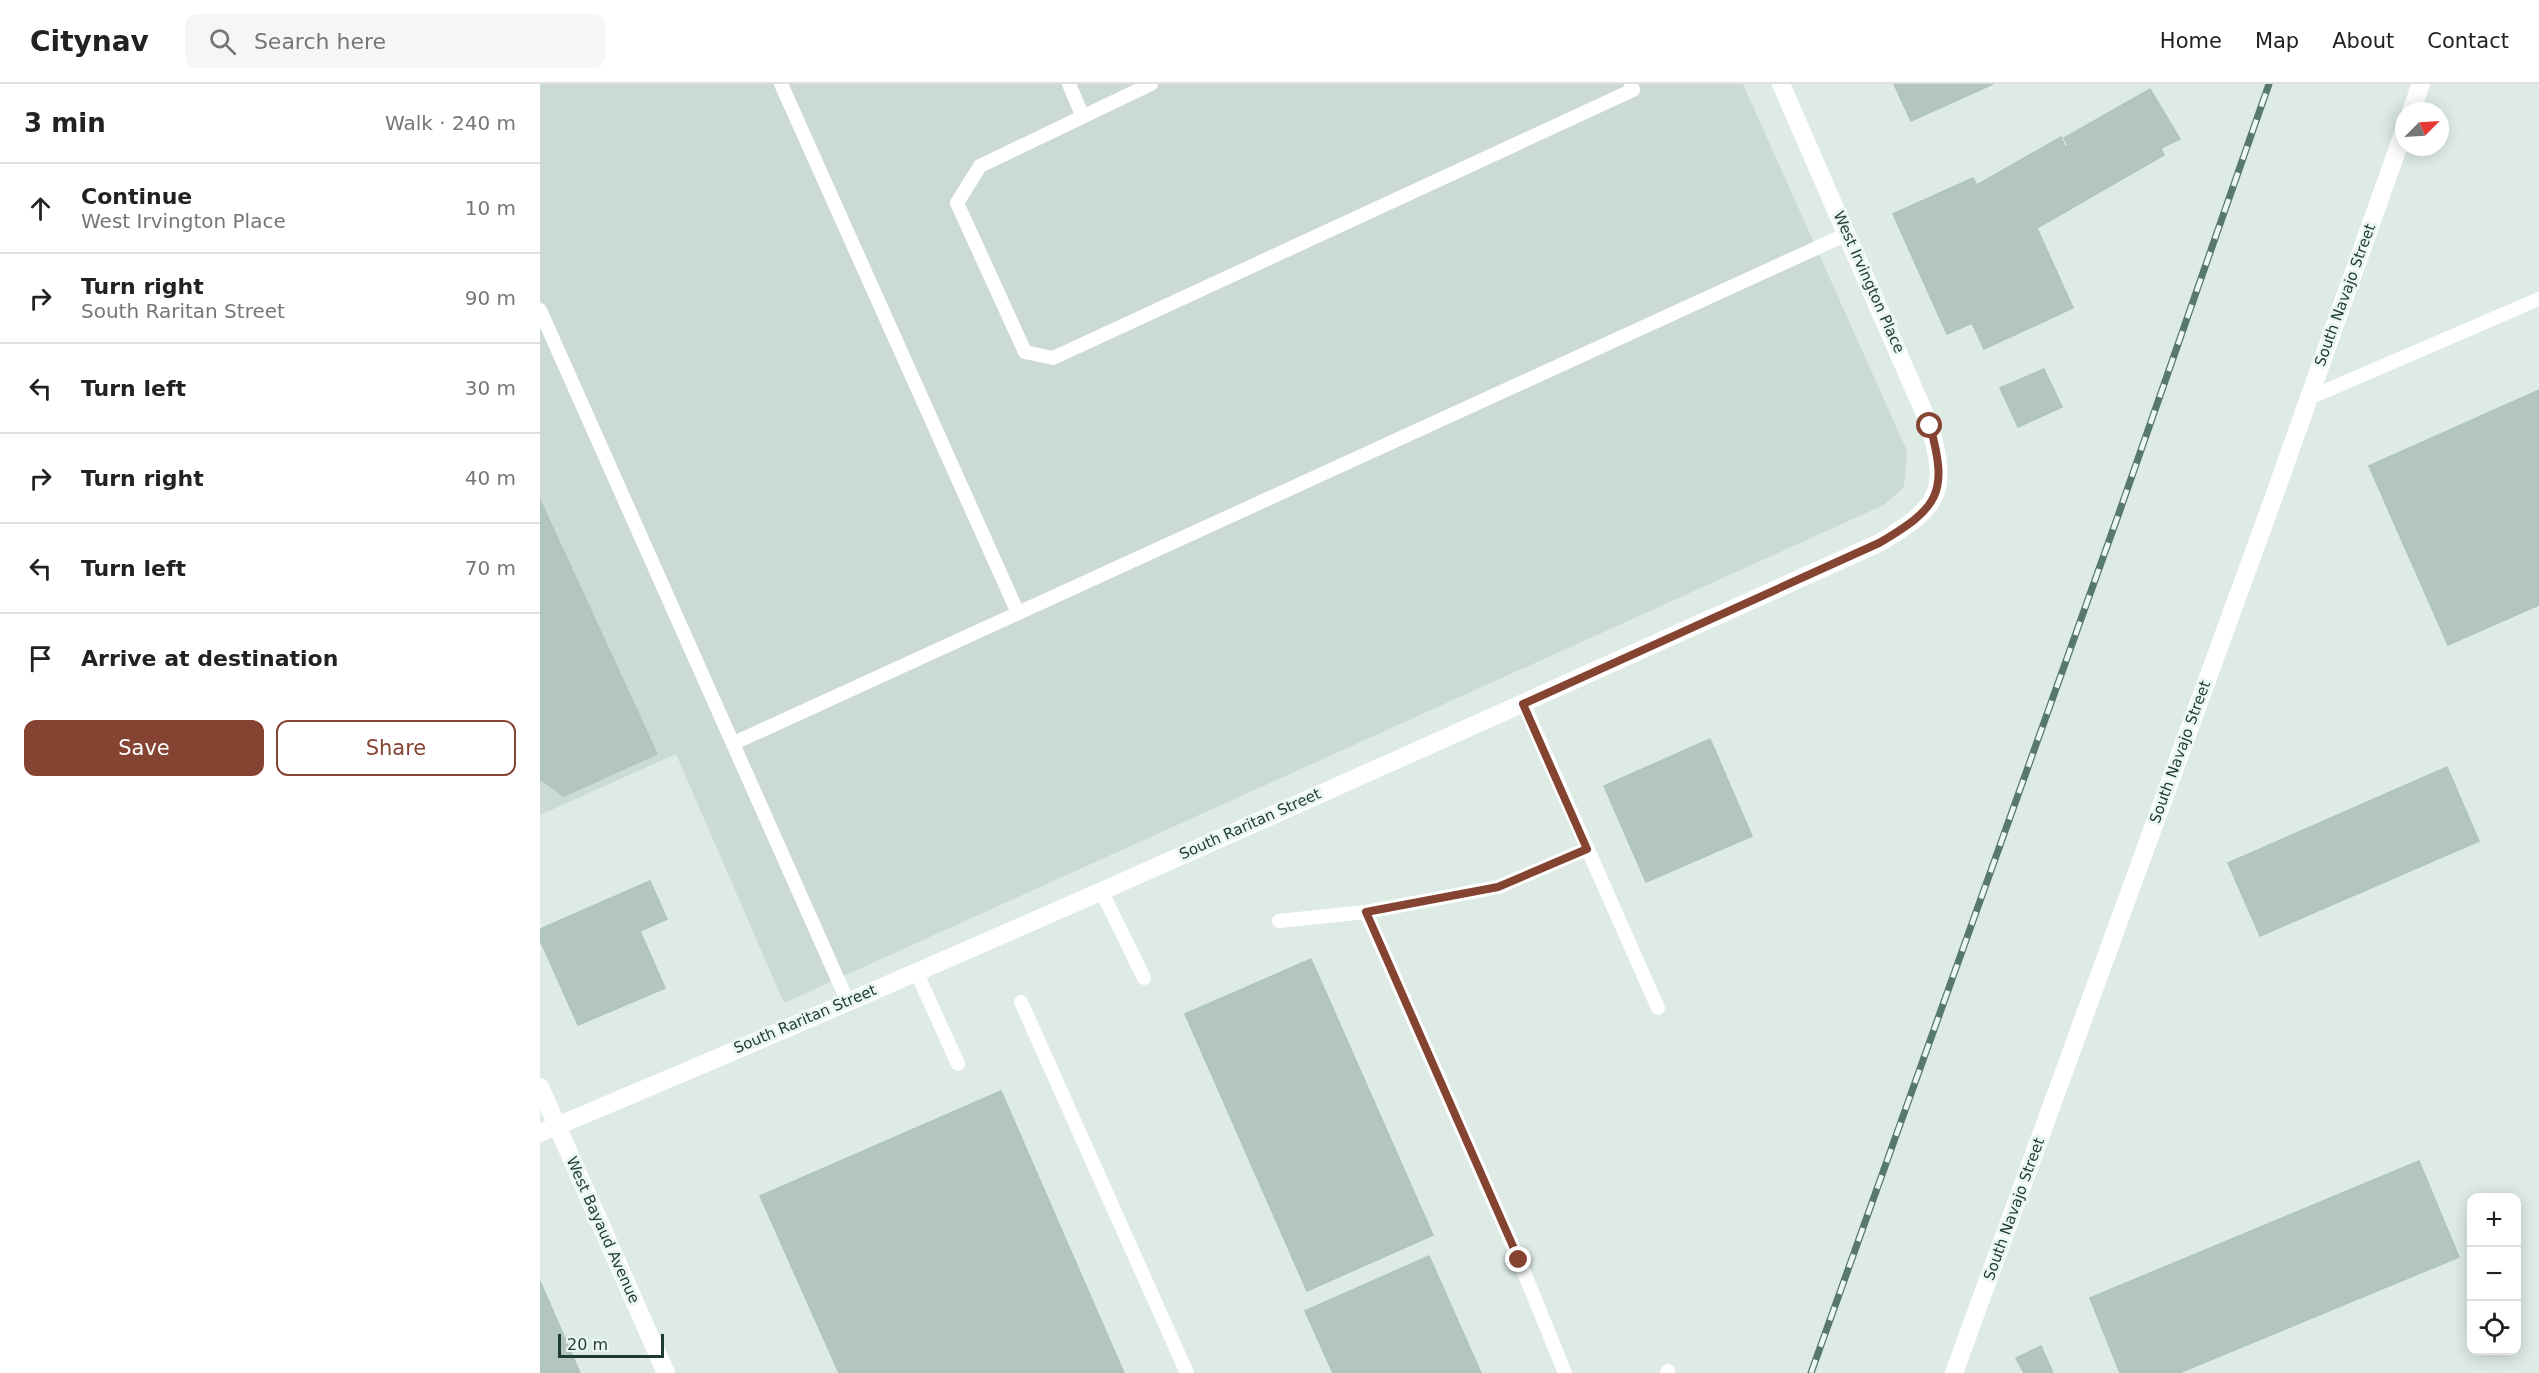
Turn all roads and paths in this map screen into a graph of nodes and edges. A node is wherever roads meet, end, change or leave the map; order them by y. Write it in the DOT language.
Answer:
graph roads {
  1 [pos="781,84"];
  2 [pos="1069,84"];
  3 [pos="1151,84"];
  4 [pos="1631,84"];
  5 [pos="1781,84"];
  6 [pos="2421,84"];
  7 [pos="2414,102"];
  8 [pos="1082,115"];
  9 [pos="2395,156"];
  10 [pos="1847,234"];
  11 [pos="2539,299"];
  12 [pos="540,310"];
  13 [pos="2309,398"];
  14 [pos="1939,485"];
  15 [pos="1018,613"];
  16 [pos="1523,704"];
  17 [pos="734,743"];
  18 [pos="1587,849"];
  19 [pos="1101,890"];
  20 [pos="1366,912"];
  21 [pos="1279,921"];
  22 [pos="916,971"];
  23 [pos="1144,978"];
  24 [pos="847,1000"];
  25 [pos="1022,1002"];
  26 [pos="1659,1008"];
  27 [pos="958,1064"];
  28 [pos="540,1086"];
  29 [pos="548,1129"];
  30 [pos="666,1373"];
  31 [pos="1186,1373"];
  32 [pos="1565,1373"];
  33 [pos="1954,1373"];
  1 -- 15 [label="lane"];
  2 -- 8 [label="lane"];
  3 -- 8 [label="lane"];
  4 -- 8 [label="lane"];
  5 -- 10 [label="street, West Irvington Place"];
  6 -- 7 [label="street"];
  9 -- 13 [label="street, South Navajo Street"];
  10 -- 14 [label="street, West Irvington Place"];
  10 -- 15 [label="lane"];
  11 -- 13 [label="lane"];
  12 -- 17 [label="lane"];
  13 -- 33 [label="street, South Navajo Street"];
  14 -- 16 [label="street, South Raritan Street"];
  15 -- 17 [label="lane"];
  16 -- 18 [label="lane"];
  16 -- 19 [label="street, South Raritan Street"];
  17 -- 24 [label="lane"];
  18 -- 20 [label="lane"];
  18 -- 26 [label="lane"];
  19 -- 22 [label="street, South Raritan Street"];
  19 -- 23 [label="lane"];
  20 -- 21 [label="lane"];
  20 -- 32 [label="lane"];
  22 -- 24 [label="street, South Raritan Street"];
  22 -- 27 [label="lane"];
  24 -- 29 [label="street, South Raritan Street"];
  25 -- 31 [label="lane"];
  28 -- 29 [label="street, West Bayaud Avenue"];
  29 -- 30 [label="street, West Bayaud Avenue"];
}
